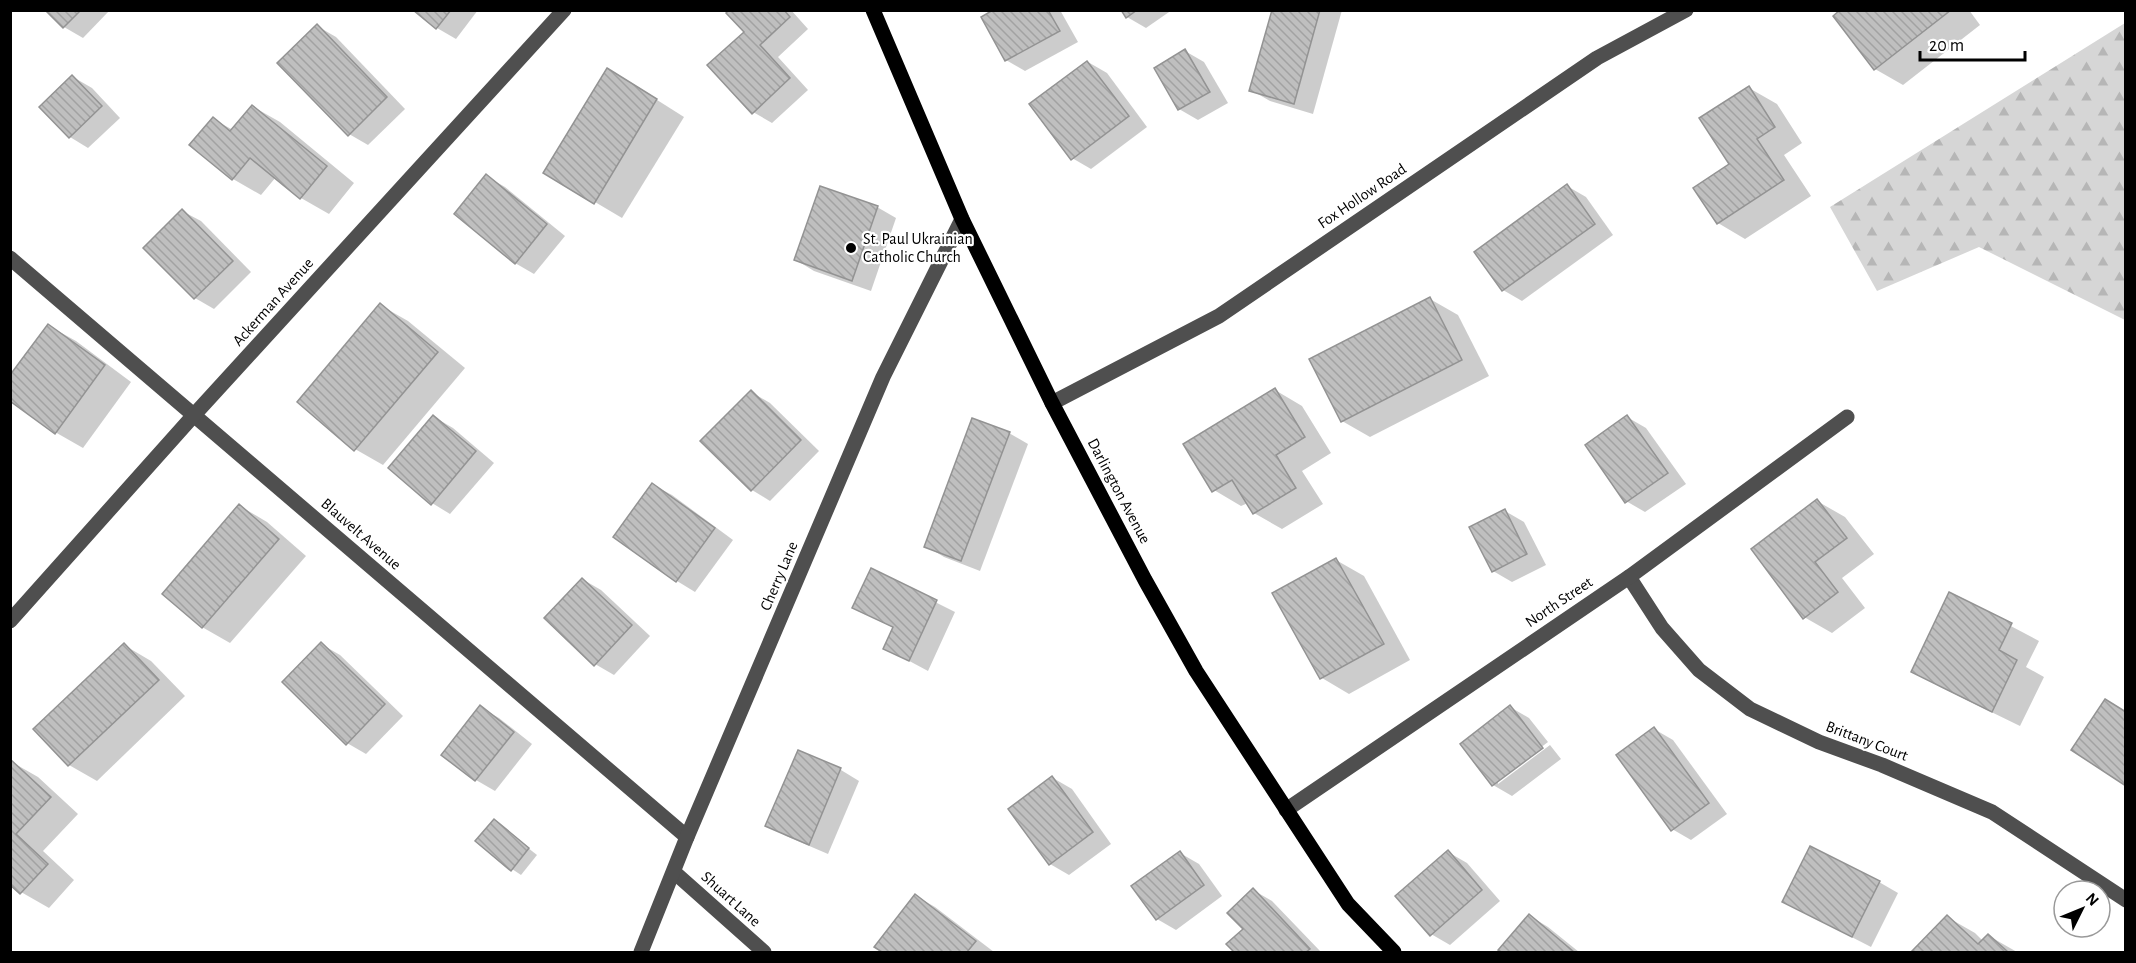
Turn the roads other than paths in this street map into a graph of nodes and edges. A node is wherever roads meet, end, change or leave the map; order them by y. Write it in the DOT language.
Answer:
graph roads {
  1 [pos="564,10"];
  2 [pos="873,10"];
  3 [pos="1686,10"];
  4 [pos="962,219"];
  5 [pos="10,258"];
  6 [pos="1052,403"];
  7 [pos="194,416"];
  8 [pos="1847,417"];
  9 [pos="1629,577"];
  10 [pos="10,621"];
  11 [pos="1286,810"];
  12 [pos="687,837"];
  13 [pos="674,872"];
  14 [pos="2126,900"];
  15 [pos="641,952"];
  16 [pos="764,952"];
  17 [pos="1394,952"];
  1 -- 7 [label="street, Ackerman Avenue"];
  2 -- 4 [label="main road, Darlington Avenue"];
  3 -- 6 [label="street, Fox Hollow Road"];
  4 -- 6 [label="main road, Darlington Avenue"];
  4 -- 12 [label="street, Cherry Lane"];
  5 -- 7 [label="street, Blauvelt Avenue"];
  6 -- 11 [label="main road, Darlington Avenue"];
  7 -- 10 [label="street, Ackerman Avenue"];
  7 -- 12 [label="street, Blauvelt Avenue"];
  8 -- 9 [label="street, North Street"];
  9 -- 11 [label="street, North Street"];
  9 -- 14 [label="street, Brittany Court"];
  11 -- 17 [label="main road, Darlington Avenue"];
  12 -- 13 [label="street, Cherry Lane"];
  13 -- 15 [label="street, Cherry Lane"];
  13 -- 16 [label="street, Shuart Lane"];
}
